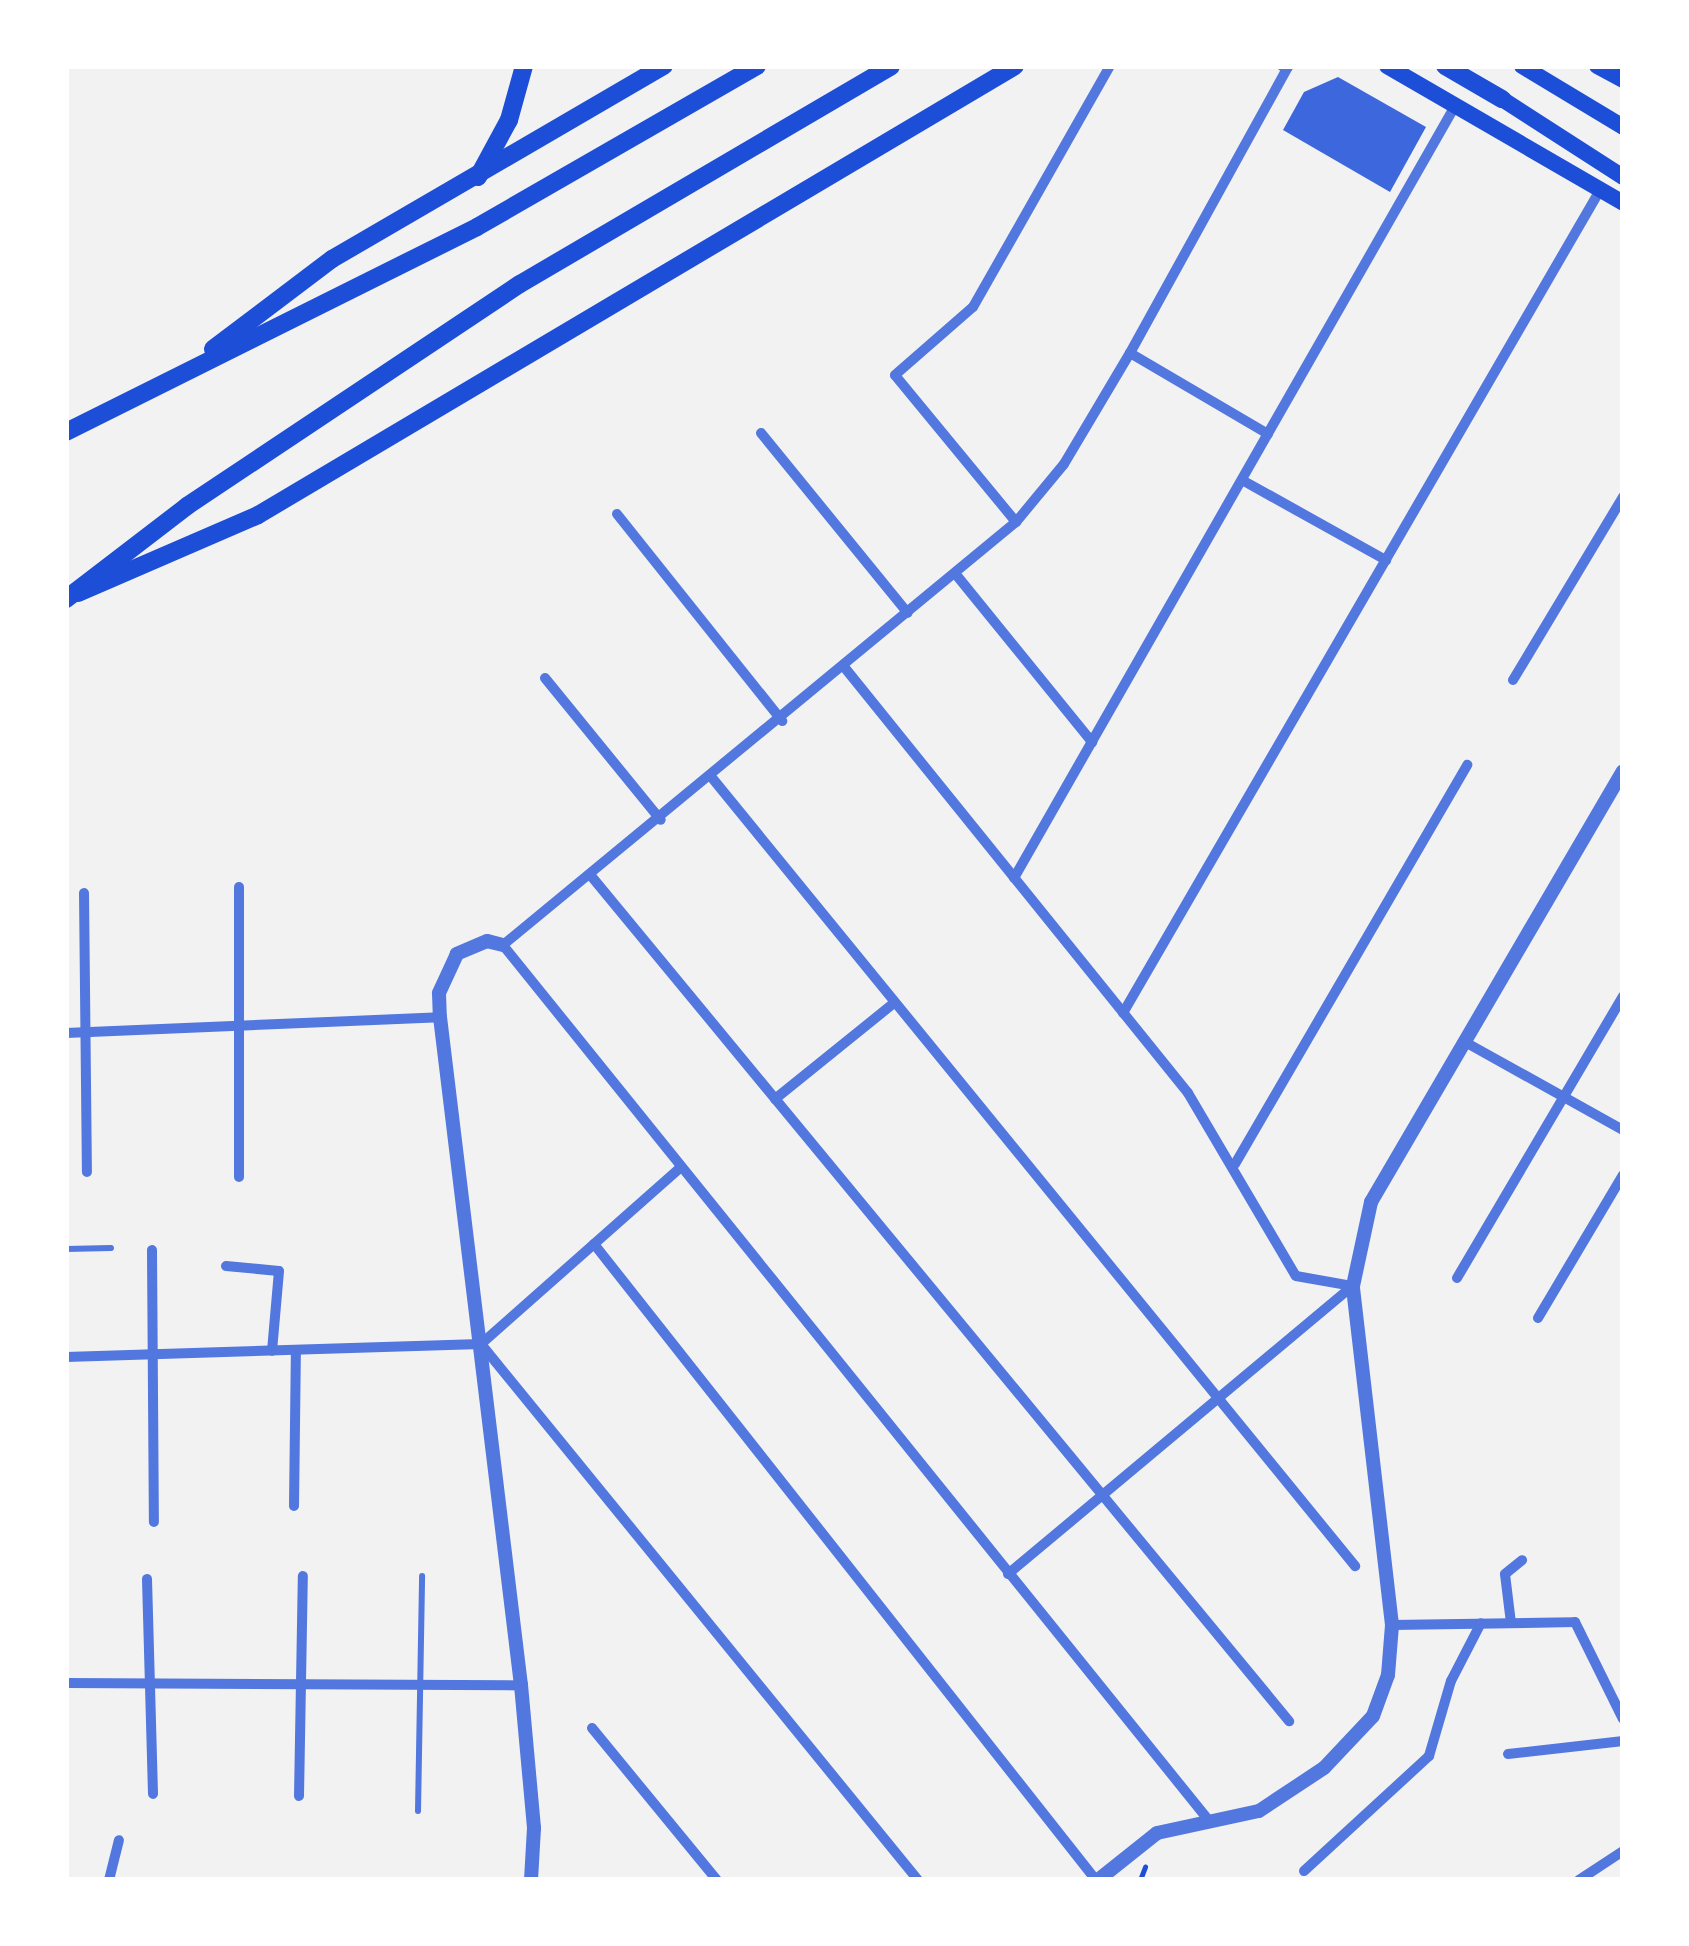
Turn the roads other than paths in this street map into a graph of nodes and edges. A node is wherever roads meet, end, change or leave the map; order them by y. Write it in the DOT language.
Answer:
graph roads {
  1 [pos="524,66"];
  2 [pos="664,66"];
  3 [pos="757,66"];
  4 [pos="891,66"];
  5 [pos="1016,66"];
  6 [pos="1110,66"];
  7 [pos="1285,66"];
  8 [pos="1445,66"];
  9 [pos="1522,66"];
  10 [pos="1597,66"];
  11 [pos="1388,68"];
  12 [pos="1623,80"];
  13 [pos="1502,99"];
  14 [pos="1455,106"];
  15 [pos="1623,127"];
  16 [pos="1623,176"];
  17 [pos="478,178"];
  18 [pos="1599,192"];
  19 [pos="1623,203"];
  20 [pos="1130,353"];
  21 [pos="175,378"];
  22 [pos="66,432"];
  23 [pos="761,433"];
  24 [pos="1268,434"];
  25 [pos="1241,480"];
  26 [pos="1623,497"];
  27 [pos="617,514"];
  28 [pos="1016,522"];
  29 [pos="1386,560"];
  30 [pos="958,577"];
  31 [pos="72,596"];
  32 [pos="908,614"];
  33 [pos="845,668"];
  34 [pos="545,678"];
  35 [pos="1514,680"];
  36 [pos="782,721"];
  37 [pos="1092,742"];
  38 [pos="1468,765"];
  39 [pos="1623,770"];
  40 [pos="713,779"];
  41 [pos="661,820"];
  42 [pos="592,877"];
  43 [pos="1014,878"];
  44 [pos="239,887"];
  45 [pos="84,893"];
  46 [pos="503,945"];
  47 [pos="1623,996"];
  48 [pos="894,1003"];
  49 [pos="1124,1013"];
  50 [pos="440,1017"];
  51 [pos="240,1026"];
  52 [pos="89,1032"];
  53 [pos="66,1033"];
  54 [pos="1465,1042"];
  55 [pos="1564,1097"];
  56 [pos="775,1099"];
  57 [pos="1623,1130"];
  58 [pos="1235,1164"];
  59 [pos="680,1168"];
  60 [pos="87,1172"];
  61 [pos="1623,1175"];
  62 [pos="239,1177"];
  63 [pos="594,1244"];
  64 [pos="111,1248"];
  65 [pos="66,1249"];
  66 [pos="152,1250"];
  67 [pos="226,1266"];
  68 [pos="1457,1278"];
  69 [pos="1353,1286"];
  70 [pos="1538,1318"];
  71 [pos="481,1344"];
  72 [pos="296,1350"];
  73 [pos="272,1351"];
  74 [pos="154,1354"];
  75 [pos="67,1357"];
  76 [pos="1218,1401"];
  77 [pos="1102,1495"];
  78 [pos="294,1506"];
  79 [pos="154,1522"];
  80 [pos="1522,1560"];
  81 [pos="1355,1566"];
  82 [pos="1009,1574"];
  83 [pos="303,1576"];
  84 [pos="422,1576"];
  85 [pos="147,1579"];
  86 [pos="1481,1623"];
  87 [pos="1511,1623"];
  88 [pos="1392,1625"];
  89 [pos="66,1683"];
  90 [pos="151,1684"];
  91 [pos="302,1684"];
  92 [pos="425,1685"];
  93 [pos="521,1685"];
  94 [pos="1623,1719"];
  95 [pos="1289,1721"];
  96 [pos="592,1728"];
  97 [pos="1623,1742"];
  98 [pos="1508,1754"];
  99 [pos="153,1794"];
  100 [pos="299,1796"];
  101 [pos="418,1811"];
  102 [pos="1206,1817"];
  103 [pos="119,1840"];
  104 [pos="1623,1851"];
  105 [pos="1604,1861"];
  106 [pos="1304,1871"];
  107 [pos="109,1880"];
  108 [pos="531,1880"];
  109 [pos="717,1880"];
  110 [pos="918,1880"];
  111 [pos="1097,1880"];
  112 [pos="1579,1880"];
  113 [pos="1608,1880"];
  1 -- 17 [label="highway"];
  2 -- 17 [label="highway"];
  3 -- 21 [label="highway"];
  4 -- 31 [label="highway"];
  5 -- 31 [label="highway"];
  6 -- 28 [label="street"];
  7 -- 20 [label="street"];
  8 -- 13 [label="highway"];
  9 -- 15 [label="main road"];
  10 -- 12 [label="main road"];
  11 -- 14 [label="main road"];
  13 -- 16 [label="main road"];
  14 -- 18 [label="main road"];
  14 -- 24 [label="street"];
  17 -- 21 [label="highway"];
  18 -- 19 [label="main road"];
  18 -- 29 [label="street"];
  20 -- 24 [label="street"];
  20 -- 28 [label="street"];
  21 -- 22 [label="highway"];
  23 -- 32 [label="street"];
  24 -- 25 [label="street"];
  25 -- 29 [label="street"];
  25 -- 37 [label="street"];
  26 -- 35 [label="street"];
  27 -- 36 [label="street"];
  28 -- 30 [label="street"];
  29 -- 49 [label="street"];
  30 -- 32 [label="street"];
  30 -- 37 [label="street"];
  32 -- 33 [label="street"];
  33 -- 36 [label="street"];
  33 -- 43 [label="street"];
  34 -- 41 [label="street"];
  36 -- 40 [label="street"];
  37 -- 43 [label="street"];
  38 -- 58 [label="street"];
  39 -- 54 [label="street"];
  40 -- 41 [label="street"];
  40 -- 48 [label="street"];
  41 -- 42 [label="street"];
  42 -- 46 [label="street"];
  42 -- 56 [label="street"];
  43 -- 49 [label="street"];
  44 -- 51 [label="street"];
  45 -- 52 [label="street"];
  46 -- 50 [label="street"];
  46 -- 59 [label="street"];
  47 -- 55 [label="street"];
  48 -- 56 [label="street"];
  48 -- 76 [label="street"];
  49 -- 58 [label="street"];
  50 -- 51 [label="street"];
  50 -- 71 [label="street"];
  51 -- 52 [label="street"];
  51 -- 62 [label="street"];
  52 -- 53 [label="street"];
  52 -- 60 [label="street"];
  54 -- 55 [label="street"];
  54 -- 69 [label="street"];
  55 -- 57 [label="street"];
  55 -- 68 [label="street"];
  56 -- 77 [label="street"];
  58 -- 69 [label="street"];
  59 -- 63 [label="street"];
  59 -- 82 [label="street"];
  61 -- 70 [label="street"];
  63 -- 71 [label="street"];
  63 -- 111 [label="street"];
  64 -- 65 [label="lane"];
  66 -- 74 [label="street"];
  67 -- 73 [label="street"];
  69 -- 76 [label="street"];
  69 -- 88 [label="street"];
  71 -- 72 [label="street"];
  71 -- 93 [label="street"];
  71 -- 110 [label="street"];
  72 -- 73 [label="street"];
  72 -- 78 [label="street"];
  73 -- 74 [label="street"];
  74 -- 75 [label="street"];
  74 -- 79 [label="street"];
  76 -- 77 [label="street"];
  76 -- 81 [label="street"];
  77 -- 82 [label="street"];
  77 -- 95 [label="street"];
  80 -- 87 [label="street"];
  82 -- 102 [label="street"];
  83 -- 91 [label="street"];
  84 -- 92 [label="lane"];
  85 -- 90 [label="street"];
  86 -- 87 [label="street"];
  86 -- 88 [label="street"];
  86 -- 106 [label="street"];
  87 -- 94 [label="street"];
  88 -- 102 [label="street"];
  89 -- 90 [label="street"];
  90 -- 91 [label="street"];
  90 -- 99 [label="street"];
  91 -- 92 [label="street"];
  91 -- 100 [label="street"];
  92 -- 93 [label="street"];
  92 -- 101 [label="lane"];
  93 -- 108 [label="street"];
  96 -- 109 [label="street"];
  97 -- 98 [label="street"];
  102 -- 111 [label="street"];
  103 -- 107 [label="street"];
  104 -- 105 [label="street"];
  105 -- 112 [label="street"];
  105 -- 113 [label="street"];
}
